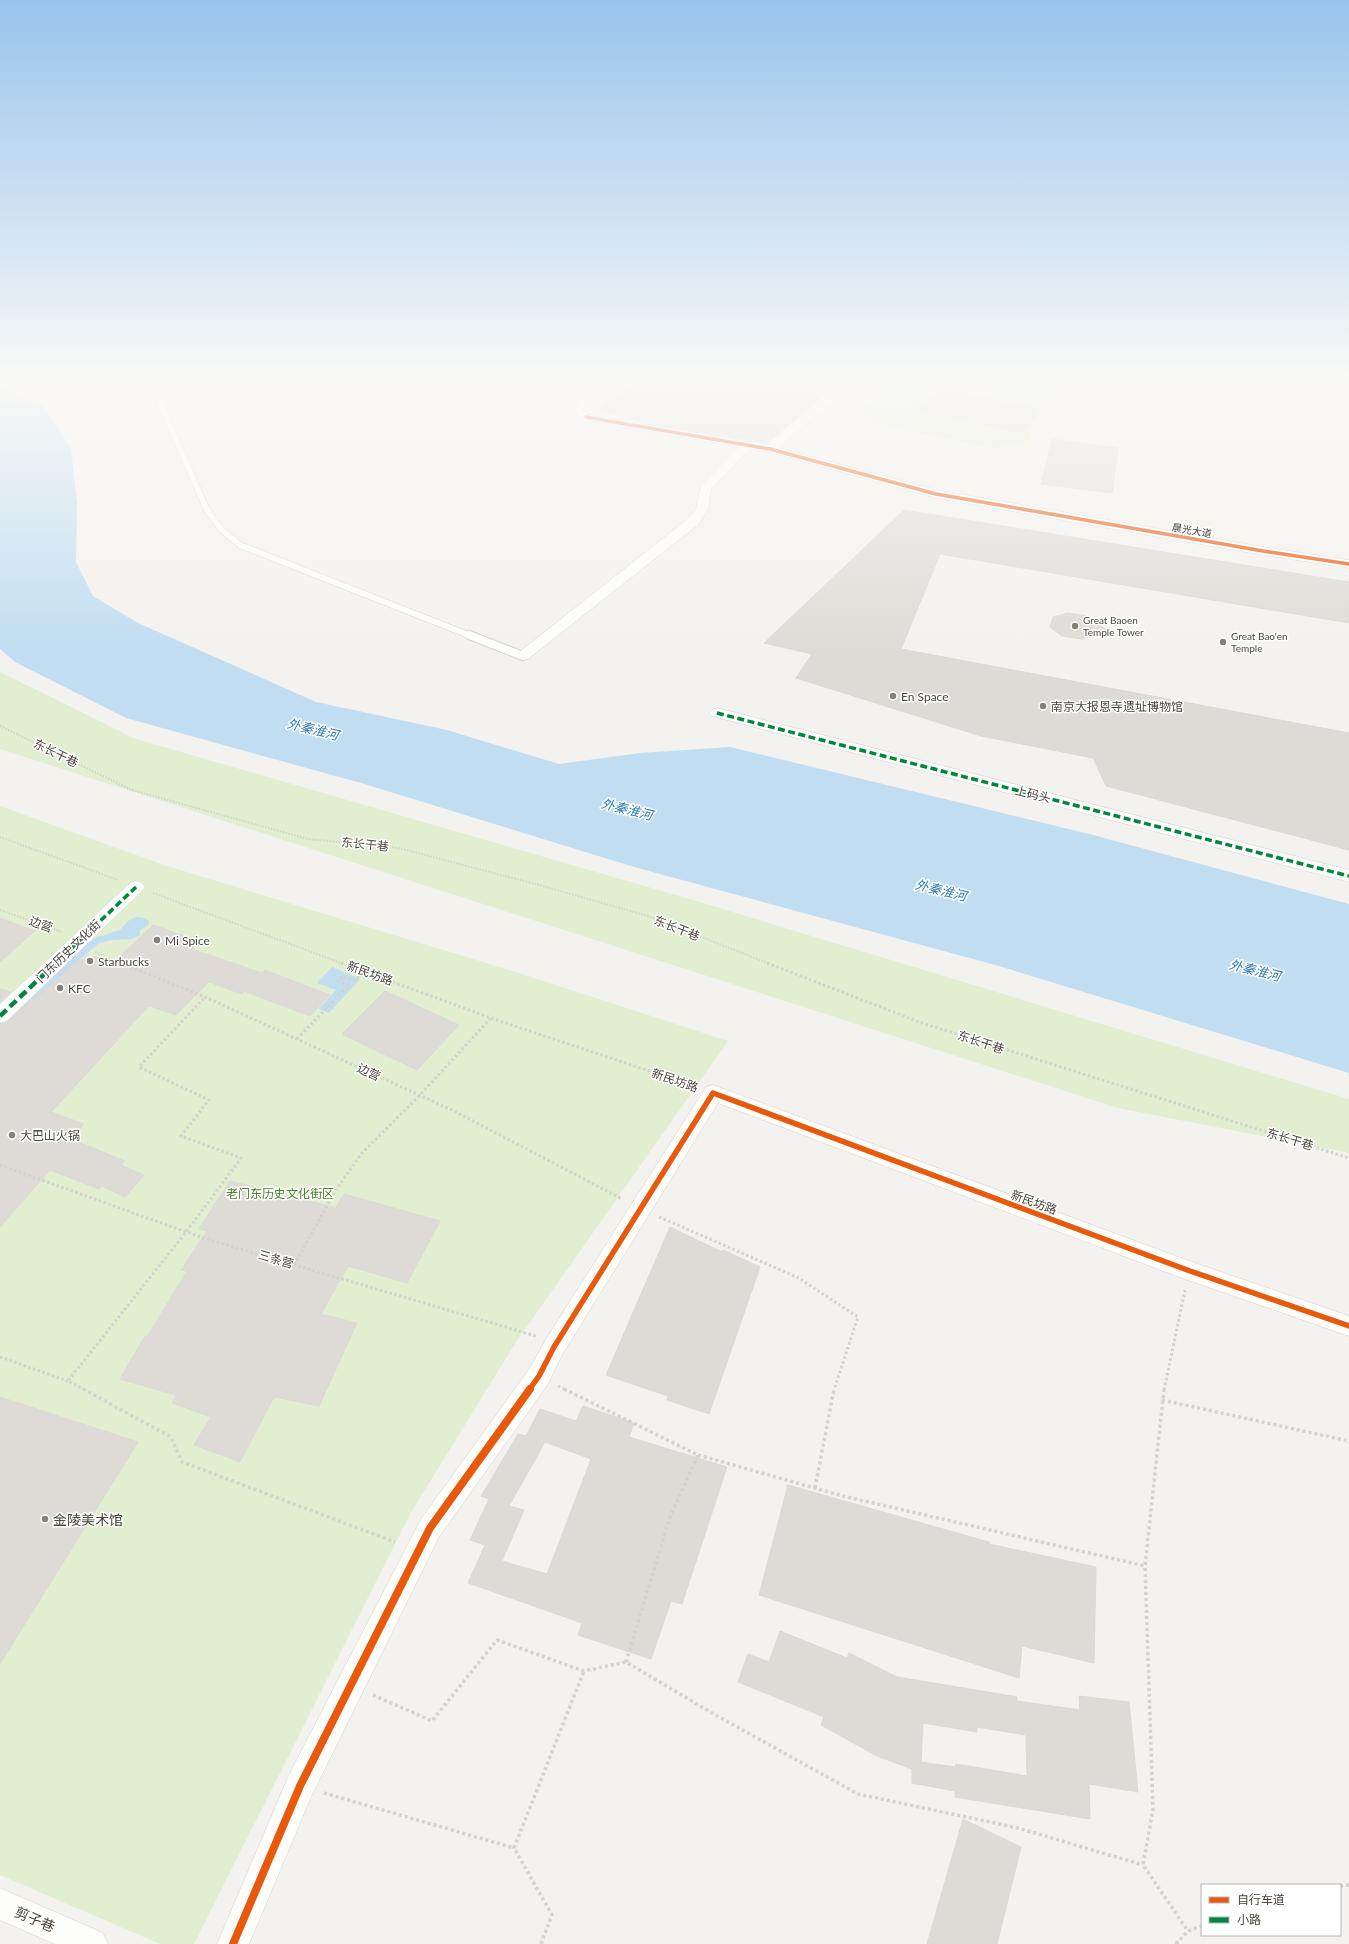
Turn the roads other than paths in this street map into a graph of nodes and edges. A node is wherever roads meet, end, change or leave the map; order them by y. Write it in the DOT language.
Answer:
graph roads {
  1 [pos="191,474"];
  2 [pos="719,474"];
  3 [pos="861,474"];
  4 [pos="1349,564"];
  5 [pos="523,656"];
  6 [pos="718,713"];
  7 [pos="1349,876"];
  8 [pos="136,887"];
  9 [pos="0,1016"];
  10 [pos="1349,1326"];
  11 [pos="0,1904"];
  12 [pos="92,1944"];
  13 [pos="232,1944"];
  1 -- 5 [label="lane"];
  2 -- 5 [label="street"];
  3 -- 4 [label="street, 晨光大道"];
  6 -- 7 [label="street, 上码头"];
  8 -- 9 [label="street, 门东历史文化街"];
  10 -- 13 [label="street, 新民坊路"];
  11 -- 12 [label="street, 剪子巷"];
}
